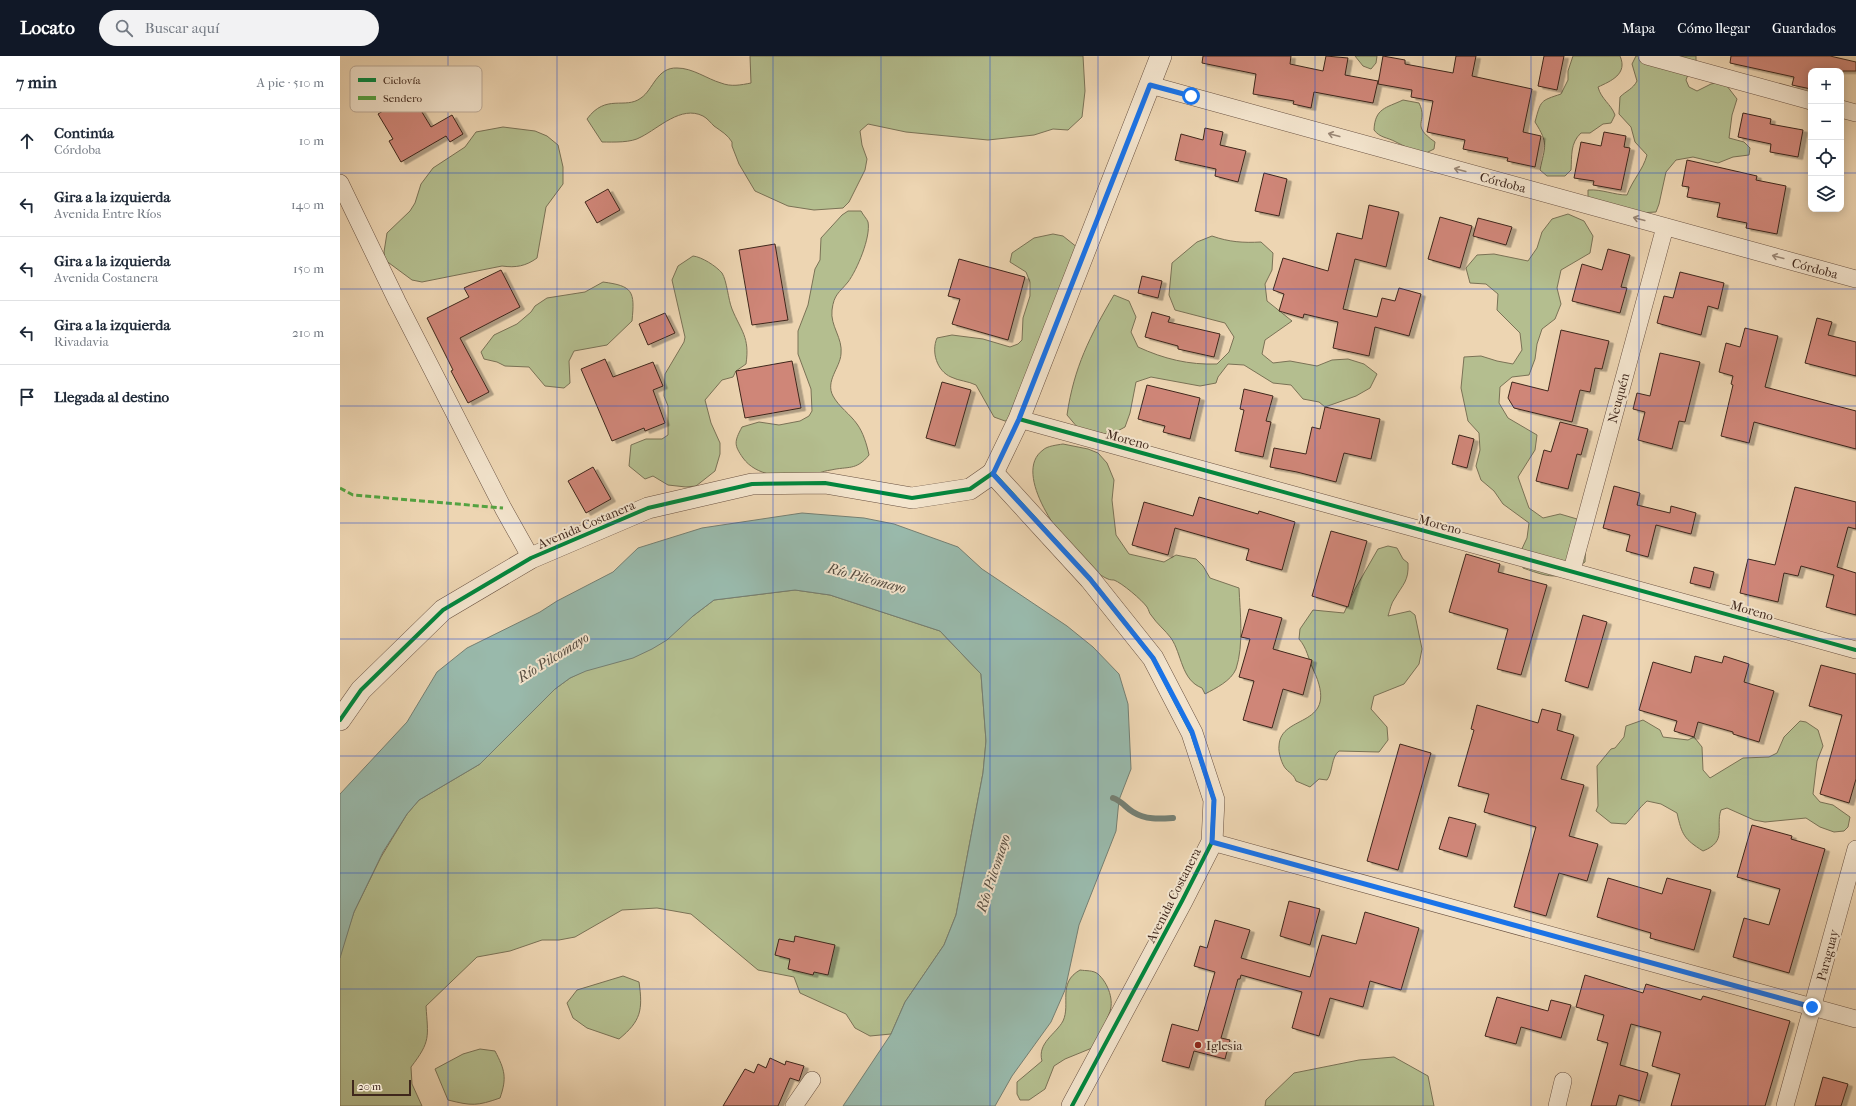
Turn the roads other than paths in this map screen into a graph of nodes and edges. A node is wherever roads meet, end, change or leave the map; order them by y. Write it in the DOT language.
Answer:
graph roads {
  1 [pos="1161,56"];
  2 [pos="1647,56"];
  3 [pos="1681,61"];
  4 [pos="1150,85"];
  5 [pos="1808,100"];
  6 [pos="1844,110"];
  7 [pos="1856,113"];
  8 [pos="340,183"];
  9 [pos="1665,226"];
  10 [pos="1856,279"];
  11 [pos="1019,419"];
  12 [pos="993,474"];
  13 [pos="531,558"];
  14 [pos="1572,570"];
  15 [pos="1856,650"];
  16 [pos="340,720"];
  17 [pos="1212,842"];
  18 [pos="1856,850"];
  19 [pos="1812,1007"];
  20 [pos="1856,1019"];
  21 [pos="812,1080"];
  22 [pos="1563,1081"];
  23 [pos="794,1106"];
  24 [pos="1072,1106"];
  25 [pos="1557,1106"];
  26 [pos="1785,1106"];
  1 -- 4 [label="street"];
  2 -- 3 [label="street"];
  3 -- 5 [label="street"];
  9 -- 4 [label="street, Córdoba, one-way"];
  4 -- 11 [label="street"];
  6 -- 7 [label="street"];
  8 -- 13 [label="street"];
  10 -- 9 [label="street, Córdoba, one-way"];
  9 -- 14 [label="street, Neuquén"];
  11 -- 12 [label="street"];
  11 -- 14 [label="street, Moreno"];
  12 -- 13 [label="street, Avenida Costanera"];
  12 -- 17 [label="street, Avenida Costanera"];
  13 -- 16 [label="street, Avenida Costanera"];
  14 -- 15 [label="street, Moreno"];
  17 -- 19 [label="street"];
  17 -- 24 [label="street, Avenida Costanera"];
  18 -- 19 [label="street, Paraguay"];
  19 -- 20 [label="street"];
  19 -- 26 [label="street, Paraguay"];
  21 -- 23 [label="street"];
  22 -- 25 [label="street"];
}
